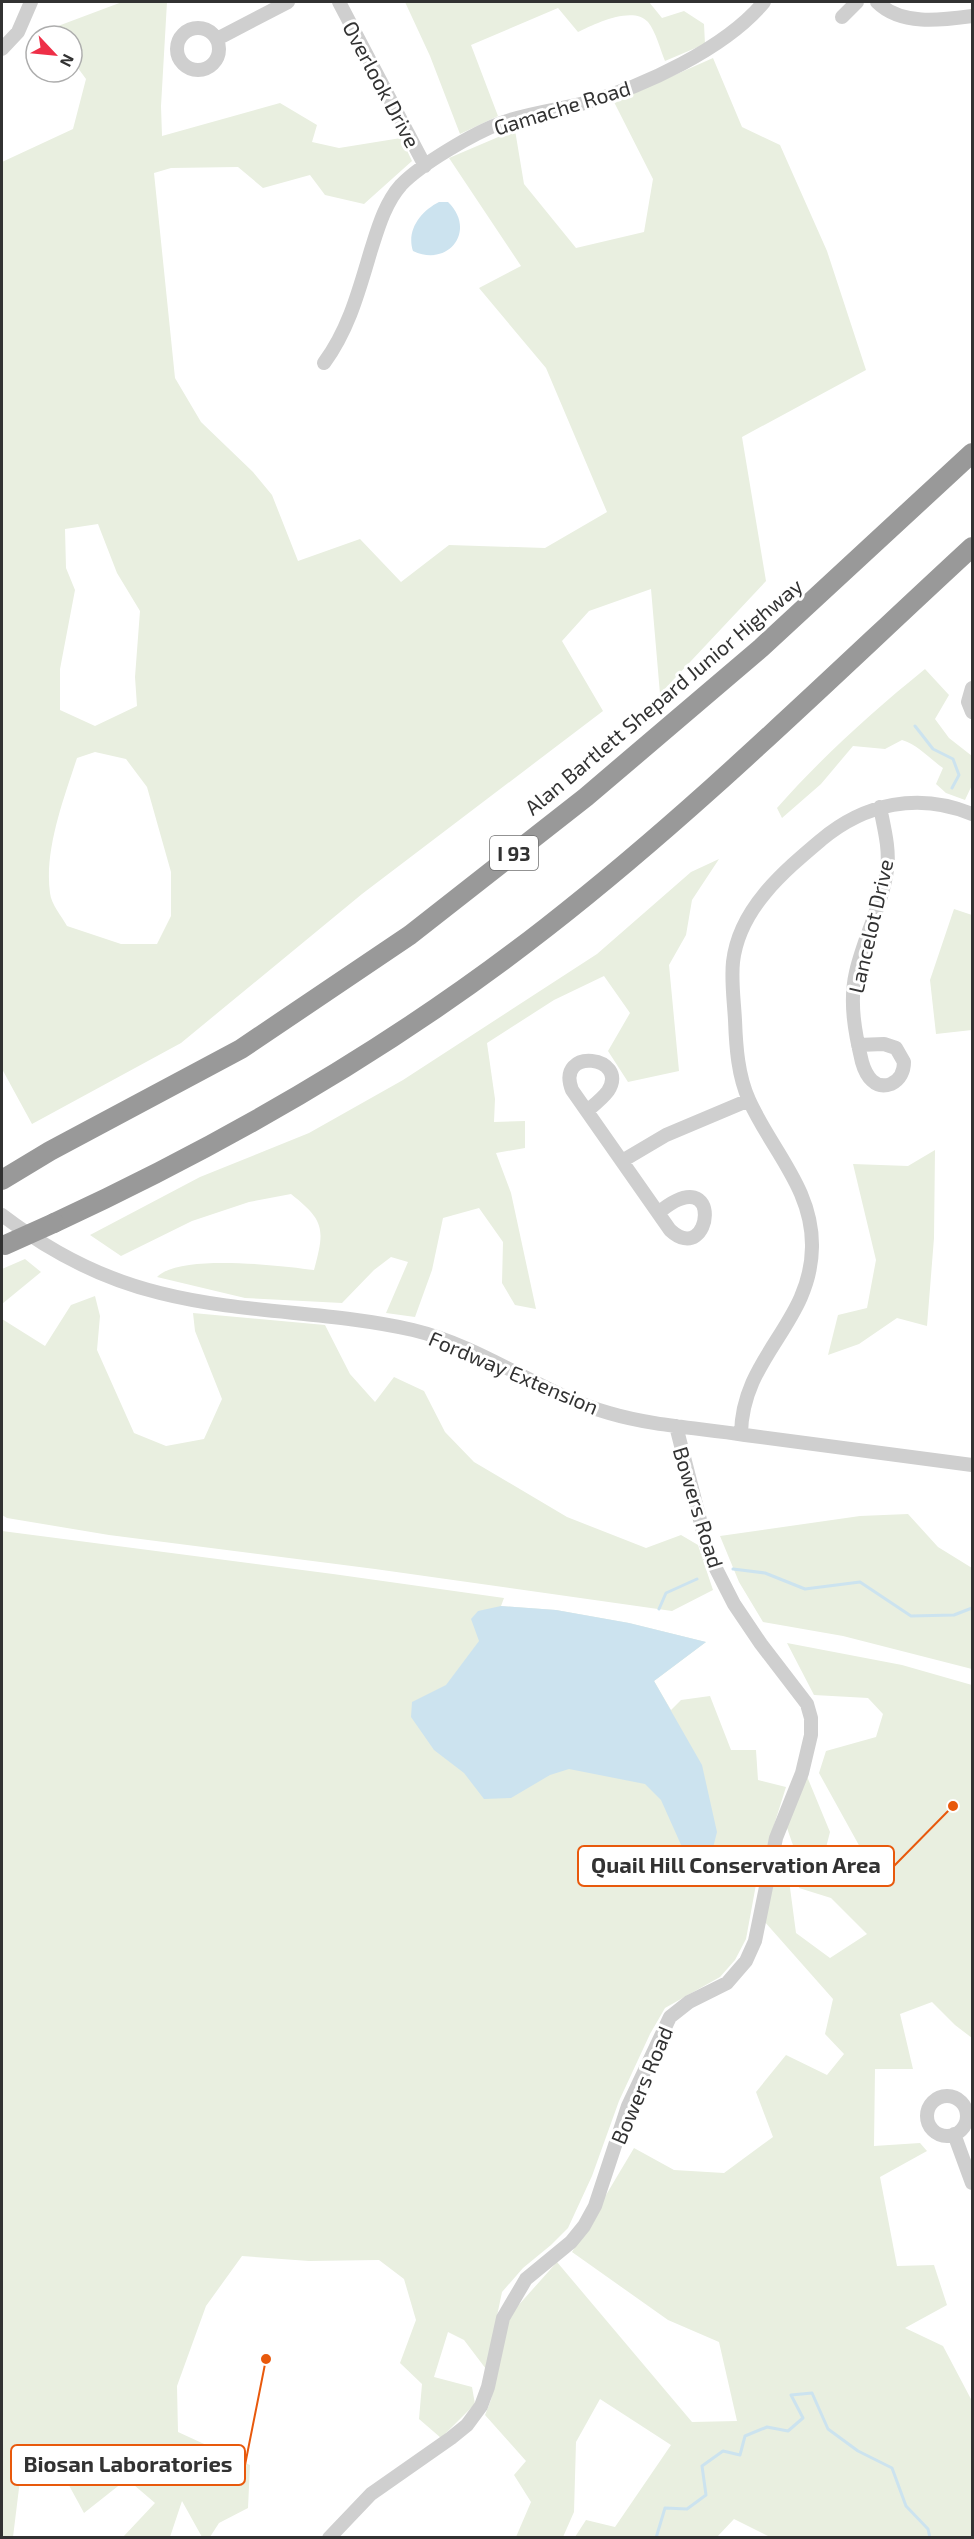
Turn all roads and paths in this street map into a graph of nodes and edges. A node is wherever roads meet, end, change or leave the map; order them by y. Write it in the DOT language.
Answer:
graph roads {
  1 [pos="31,2"];
  2 [pos="288,2"];
  3 [pos="339,2"];
  4 [pos="764,2"];
  5 [pos="877,2"];
  6 [pos="972,16"];
  7 [pos="217,39"];
  8 [pos="2,49"];
  9 [pos="425,166"];
  10 [pos="324,363"];
  11 [pos="972,453"];
  12 [pos="972,547"];
  13 [pos="972,688"];
  14 [pos="972,712"];
  15 [pos="880,807"];
  16 [pos="972,814"];
  17 [pos="858,1045"];
  18 [pos="749,1100"];
  19 [pos="587,1111"];
  20 [pos="622,1161"];
  21 [pos="2,1180"];
  22 [pos="658,1213"];
  23 [pos="2,1215"];
  24 [pos="3,1246"];
  25 [pos="676,1426"];
  26 [pos="741,1434"];
  27 [pos="972,1466"];
  28 [pos="954,2134"];
  29 [pos="972,2183"];
  30 [pos="329,2538"];
  1 -- 8 [label="street"];
  2 -- 7 [label="street"];
  3 -- 9 [label="street, Overlook Drive"];
  4 -- 9 [label="street, Gamache Road"];
  5 -- 6 [label="street"];
  9 -- 10 [label="street, Gamache Road"];
  11 -- 21 [label="highway, Alan Bartlett Shepard Junior Highway / I 93"];
  12 -- 24 [label="highway, bridge"];
  13 -- 14 [label="street"];
  15 -- 16 [label="street"];
  15 -- 17 [label="street, Lancelot Drive"];
  15 -- 18 [label="street"];
  18 -- 20 [label="street"];
  18 -- 26 [label="street"];
  19 -- 20 [label="street"];
  20 -- 22 [label="street"];
  23 -- 25 [label="street, Fordway Extension"];
  25 -- 26 [label="street, Fordway Extension"];
  25 -- 30 [label="street, Bowers Road"];
  26 -- 27 [label="street, Fordway Extension"];
  28 -- 29 [label="street"];
}
